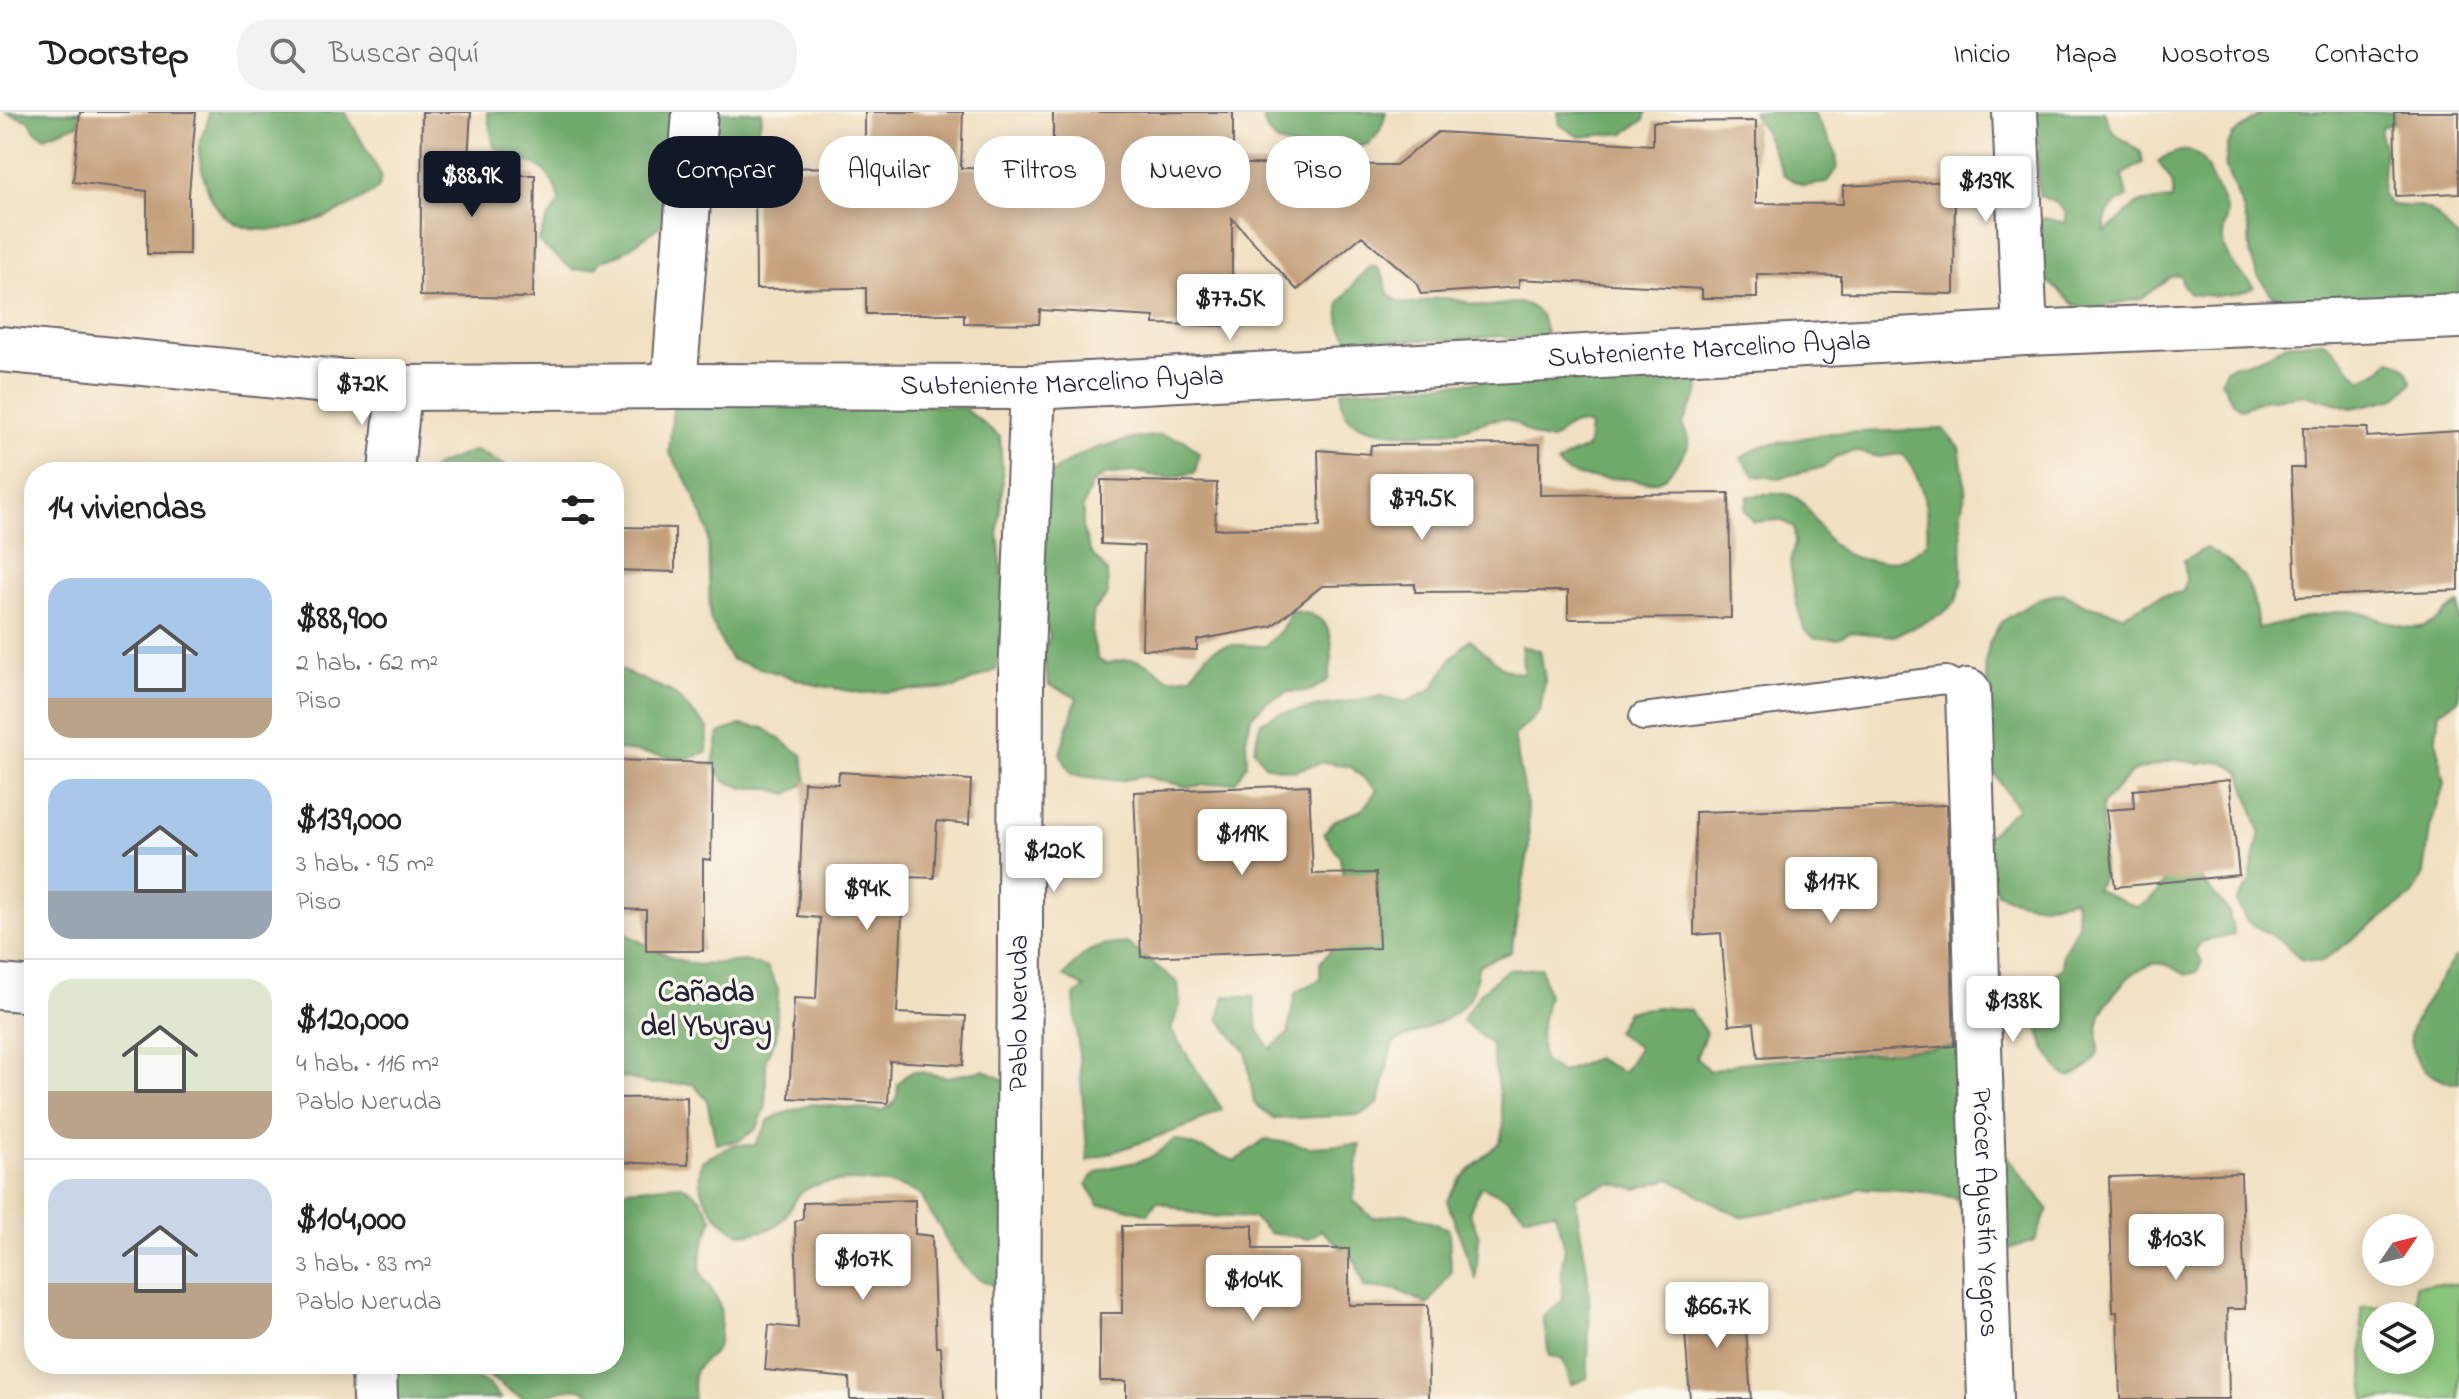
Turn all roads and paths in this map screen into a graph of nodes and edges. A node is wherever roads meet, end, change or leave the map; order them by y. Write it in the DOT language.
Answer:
graph roads {
  1 [pos="695,112"];
  2 [pos="2015,112"];
  3 [pos="2459,316"];
  4 [pos="2025,333"];
  5 [pos="0,349"];
  6 [pos="674,386"];
  7 [pos="1033,387"];
  8 [pos="399,388"];
  9 [pos="392,462"];
  10 [pos="1968,691"];
  11 [pos="1643,717"];
  12 [pos="0,987"];
  13 [pos="24,989"];
  14 [pos="374,1374"];
  15 [pos="375,1399"];
  16 [pos="1018,1399"];
  17 [pos="1990,1399"];
  1 -- 6 [label="street"];
  2 -- 4 [label="street"];
  3 -- 4 [label="street, Subteniente Marcelino Ayala"];
  4 -- 7 [label="street, Subteniente Marcelino Ayala"];
  5 -- 8 [label="street, Subteniente Marcelino Ayala"];
  6 -- 7 [label="street, Subteniente Marcelino Ayala"];
  6 -- 8 [label="street, Subteniente Marcelino Ayala"];
  7 -- 16 [label="street, Pablo Neruda"];
  8 -- 9 [label="street"];
  10 -- 11 [label="lane"];
  10 -- 17 [label="street, Prócer Agustín Yegros"];
  12 -- 13 [label="street"];
  14 -- 15 [label="street"];
}
